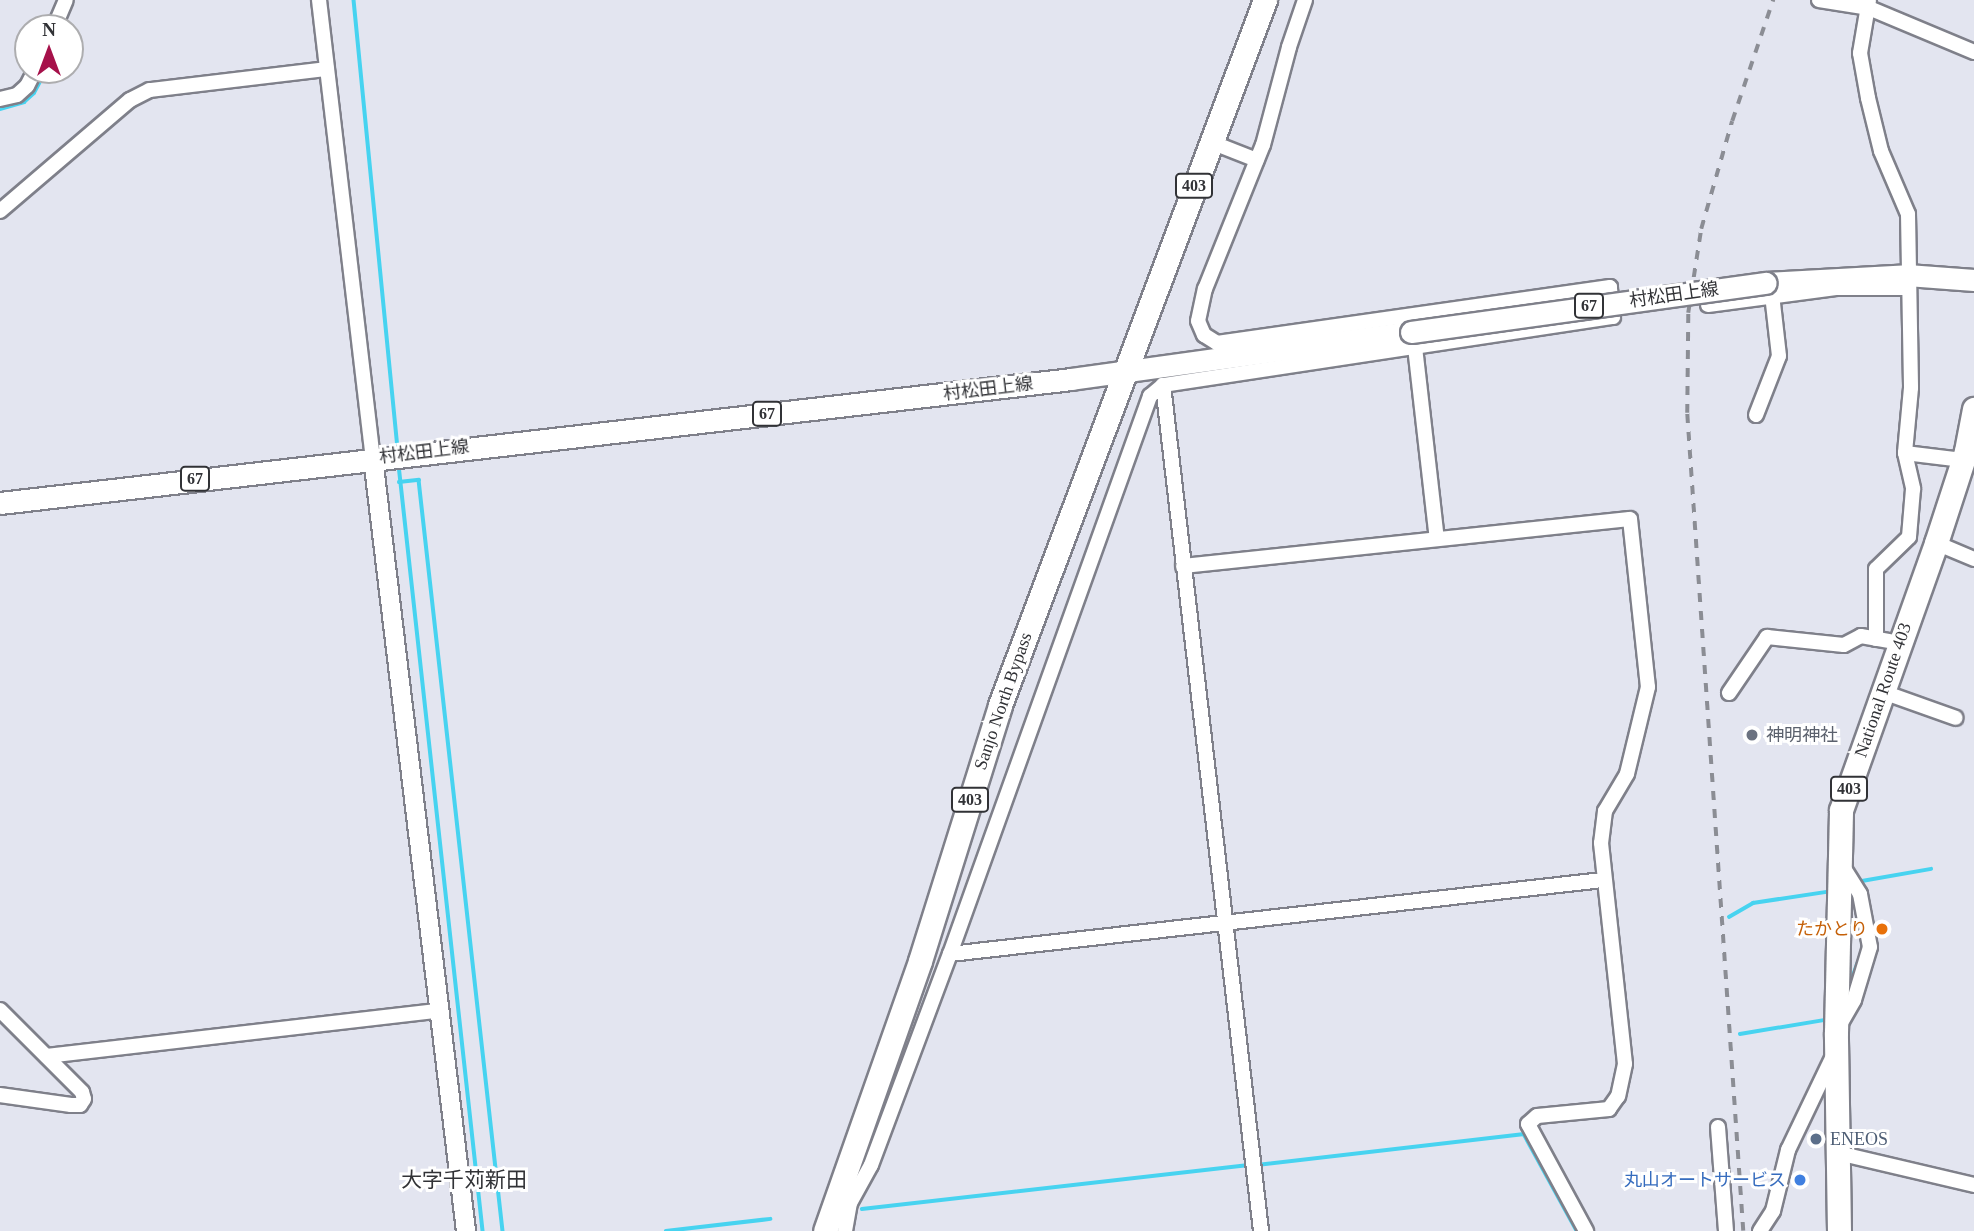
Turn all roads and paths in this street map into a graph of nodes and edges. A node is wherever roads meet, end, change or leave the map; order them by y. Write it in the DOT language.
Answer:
graph roads {
  1 [pos="319,0"];
  2 [pos="1265,0"];
  3 [pos="1306,0"];
  4 [pos="1819,0"];
  5 [pos="1869,4"];
  6 [pos="1974,52"];
  7 [pos="327,68"];
  8 [pos="28,84"];
  9 [pos="0,99"];
  10 [pos="1211,142"];
  11 [pos="1256,160"];
  12 [pos="0,211"];
  13 [pos="1974,280"];
  14 [pos="1907,281"];
  15 [pos="1769,289"];
  16 [pos="1708,305"];
  17 [pos="1413,339"];
  18 [pos="1123,373"];
  19 [pos="1163,385"];
  20 [pos="1974,409"];
  21 [pos="1756,415"];
  22 [pos="1905,453"];
  23 [pos="391,456"];
  24 [pos="1963,460"];
  25 [pos="0,503"];
  26 [pos="1437,539"];
  27 [pos="1936,543"];
  28 [pos="1974,559"];
  29 [pos="1184,566"];
  30 [pos="1887,641"];
  31 [pos="1883,692"];
  32 [pos="1729,693"];
  33 [pos="1956,718"];
  34 [pos="1838,859"];
  35 [pos="1603,880"];
  36 [pos="1224,925"];
  37 [pos="950,954"];
  38 [pos="0,1010"];
  39 [pos="438,1011"];
  40 [pos="1836,1040"];
  41 [pos="47,1056"];
  42 [pos="0,1095"];
  43 [pos="1718,1127"];
  44 [pos="1838,1153"];
  45 [pos="1974,1185"];
  46 [pos="466,1231"];
  47 [pos="825,1231"];
  48 [pos="845,1231"];
  49 [pos="1261,1231"];
  50 [pos="1586,1231"];
  51 [pos="1726,1231"];
  52 [pos="1760,1231"];
  53 [pos="1839,1231"];
  1 -- 7 [label="street"];
  2 -- 10 [label="highway, 403"];
  3 -- 11 [label="street"];
  4 -- 5 [label="street"];
  5 -- 6 [label="street"];
  5 -- 14 [label="street"];
  7 -- 12 [label="street"];
  7 -- 23 [label="street"];
  8 -- 9 [label="street"];
  10 -- 11 [label="street"];
  10 -- 18 [label="highway, 403"];
  11 -- 17 [label="street"];
  13 -- 14 [label="main road, 村松田上線 / 67"];
  14 -- 15 [label="main road, 村松田上線 / 67"];
  14 -- 22 [label="street"];
  15 -- 16 [label="street"];
  15 -- 17 [label="main road, 村松田上線 / 67, bridge"];
  15 -- 21 [label="street"];
  17 -- 18 [label="main road, 村松田上線 / 67"];
  17 -- 19 [label="street"];
  17 -- 26 [label="street"];
  18 -- 23 [label="main road, 村松田上線 / 67"];
  18 -- 47 [label="highway, Sanjo North Bypass / 403"];
  19 -- 29 [label="street"];
  19 -- 37 [label="street"];
  20 -- 24 [label="highway, National Route 403 / 403"];
  22 -- 24 [label="street"];
  22 -- 30 [label="street"];
  23 -- 25 [label="main road, 村松田上線 / 67"];
  23 -- 39 [label="street"];
  24 -- 27 [label="highway, National Route 403 / 403"];
  26 -- 29 [label="street"];
  26 -- 35 [label="street"];
  27 -- 28 [label="street"];
  27 -- 30 [label="highway, National Route 403 / 403"];
  29 -- 36 [label="street"];
  30 -- 31 [label="highway, National Route 403 / 403"];
  30 -- 32 [label="street"];
  31 -- 33 [label="street"];
  31 -- 34 [label="highway, National Route 403 / 403"];
  34 -- 40 [label="highway, National Route 403 / 403"];
  34 -- 40 [label="street"];
  35 -- 36 [label="street"];
  35 -- 50 [label="street"];
  36 -- 37 [label="street"];
  36 -- 49 [label="street"];
  37 -- 48 [label="street"];
  38 -- 41 [label="street"];
  39 -- 41 [label="street"];
  39 -- 46 [label="street"];
  40 -- 44 [label="highway, National Route 403 / 403"];
  40 -- 52 [label="street"];
  41 -- 42 [label="street"];
  43 -- 51 [label="street"];
  44 -- 45 [label="street"];
  44 -- 53 [label="highway, National Route 403 / 403"];
}
